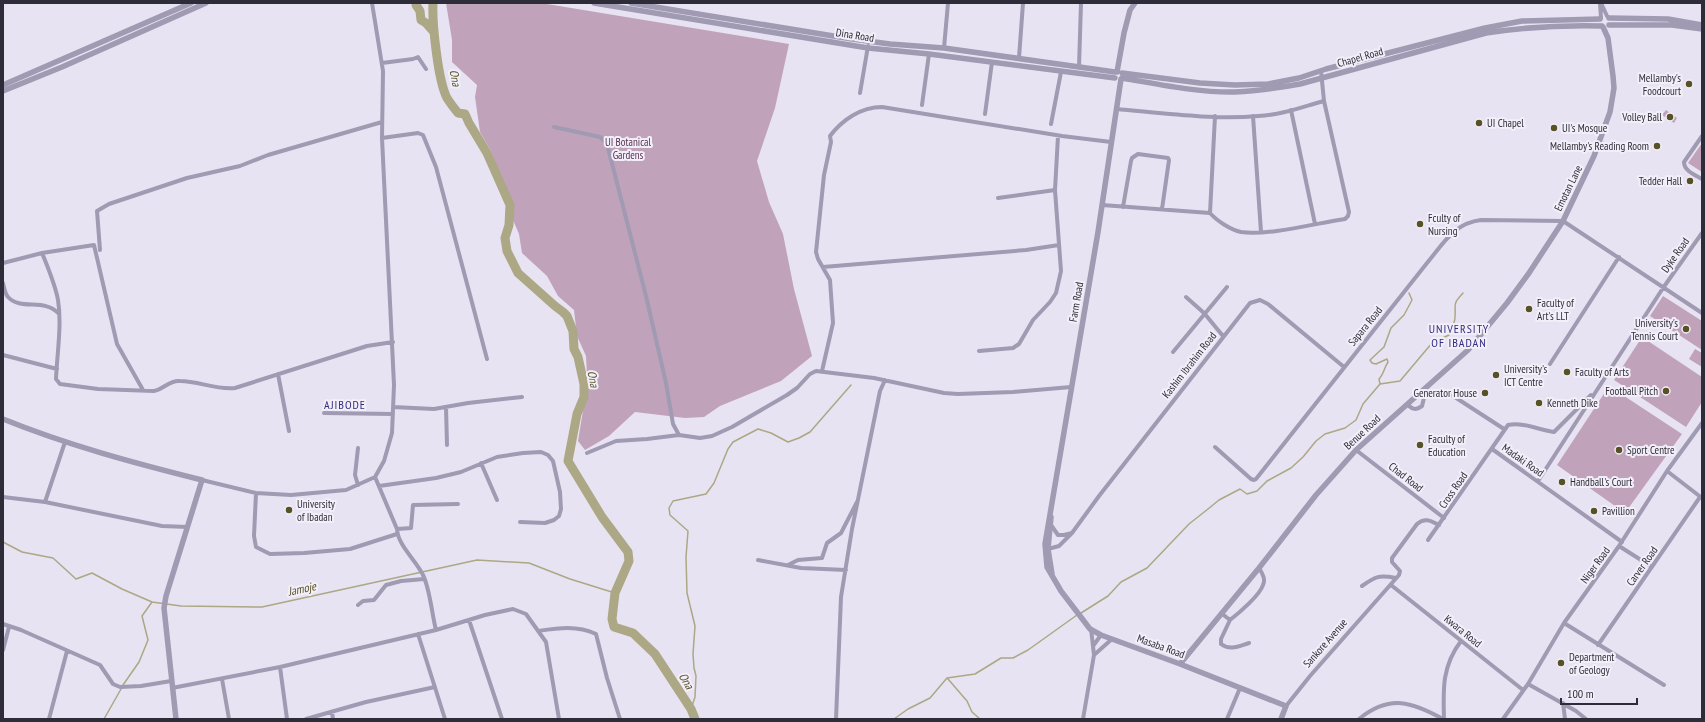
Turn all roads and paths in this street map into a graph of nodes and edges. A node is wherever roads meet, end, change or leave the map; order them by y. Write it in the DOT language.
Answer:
graph roads {
  1 [pos="191,3"];
  2 [pos="206,3"];
  3 [pos="372,3"];
  4 [pos="594,3"];
  5 [pos="631,3"];
  6 [pos="948,3"];
  7 [pos="1023,3"];
  8 [pos="1081,3"];
  9 [pos="1135,3"];
  10 [pos="1601,3"];
  11 [pos="1604,18"];
  12 [pos="1702,25"];
  13 [pos="1606,26"];
  14 [pos="1702,29"];
  15 [pos="869,41"];
  16 [pos="868,48"];
  17 [pos="944,48"];
  18 [pos="929,54"];
  19 [pos="1019,58"];
  20 [pos="992,62"];
  21 [pos="382,63"];
  22 [pos="1079,66"];
  23 [pos="426,69"];
  24 [pos="1061,72"];
  25 [pos="1322,74"];
  26 [pos="1119,75"];
  27 [pos="3,85"];
  28 [pos="3,91"];
  29 [pos="860,93"];
  30 [pos="1324,101"];
  31 [pos="922,105"];
  32 [pos="1116,109"];
  33 [pos="1291,110"];
  34 [pos="985,114"];
  35 [pos="1215,116"];
  36 [pos="1253,116"];
  37 [pos="382,122"];
  38 [pos="1051,124"];
  39 [pos="554,127"];
  40 [pos="1058,136"];
  41 [pos="1702,136"];
  42 [pos="382,138"];
  43 [pos="1111,142"];
  44 [pos="1702,179"];
  45 [pos="1055,190"];
  46 [pos="998,198"];
  47 [pos="1102,205"];
  48 [pos="1124,206"];
  49 [pos="1162,209"];
  50 [pos="1210,213"];
  51 [pos="1563,221"];
  52 [pos="1316,224"];
  53 [pos="1261,232"];
  54 [pos="1702,233"];
  55 [pos="99,238"];
  56 [pos="1059,244"];
  57 [pos="94,245"];
  58 [pos="100,250"];
  59 [pos="42,253"];
  60 [pos="1619,257"];
  61 [pos="3,263"];
  62 [pos="823,268"];
  63 [pos="3,283"];
  64 [pos="1227,287"];
  65 [pos="1663,288"];
  66 [pos="3,297"];
  67 [pos="1186,297"];
  68 [pos="9,298"];
  69 [pos="58,313"];
  70 [pos="1204,313"];
  71 [pos="1702,313"];
  72 [pos="1224,336"];
  73 [pos="392,342"];
  74 [pos="979,351"];
  75 [pos="1173,352"];
  76 [pos="3,355"];
  77 [pos="487,359"];
  78 [pos="1550,364"];
  79 [pos="1344,367"];
  80 [pos="57,368"];
  81 [pos="822,371"];
  82 [pos="278,374"];
  83 [pos="885,380"];
  84 [pos="1071,387"];
  85 [pos="143,390"];
  86 [pos="1597,390"];
  87 [pos="1420,394"];
  88 [pos="522,397"];
  89 [pos="1424,398"];
  90 [pos="1408,405"];
  91 [pos="393,407"];
  92 [pos="446,407"];
  93 [pos="324,413"];
  94 [pos="393,414"];
  95 [pos="3,419"];
  96 [pos="1702,423"];
  97 [pos="1504,429"];
  98 [pos="289,431"];
  99 [pos="680,435"];
  100 [pos="66,442"];
  101 [pos="447,445"];
  102 [pos="1215,447"];
  103 [pos="358,448"];
  104 [pos="1492,449"];
  105 [pos="1356,450"];
  106 [pos="587,453"];
  107 [pos="481,463"];
  108 [pos="1668,471"];
  109 [pos="375,477"];
  110 [pos="202,480"];
  111 [pos="1538,481"];
  112 [pos="358,485"];
  113 [pos="379,486"];
  114 [pos="256,493"];
  115 [pos="3,497"];
  116 [pos="1701,497"];
  117 [pos="859,499"];
  118 [pos="497,500"];
  119 [pos="45,502"];
  120 [pos="458,504"];
  121 [pos="1050,512"];
  122 [pos="1444,518"];
  123 [pos="520,522"];
  124 [pos="1051,525"];
  125 [pos="1438,526"];
  126 [pos="188,527"];
  127 [pos="397,529"];
  128 [pos="1072,533"];
  129 [pos="397,534"];
  130 [pos="1428,540"];
  131 [pos="1622,542"];
  132 [pos="1619,546"];
  133 [pos="1048,550"];
  134 [pos="758,560"];
  135 [pos="788,565"];
  136 [pos="1652,567"];
  137 [pos="1260,568"];
  138 [pos="846,570"];
  139 [pos="1052,575"];
  140 [pos="1396,578"];
  141 [pos="424,579"];
  142 [pos="1391,585"];
  143 [pos="1362,586"];
  144 [pos="358,605"];
  145 [pos="1221,613"];
  146 [pos="469,620"];
  147 [pos="1230,620"];
  148 [pos="1564,623"];
  149 [pos="3,624"];
  150 [pos="9,627"];
  151 [pos="1090,629"];
  152 [pos="436,630"];
  153 [pos="538,631"];
  154 [pos="418,634"];
  155 [pos="1101,635"];
  156 [pos="1112,639"];
  157 [pos="1461,641"];
  158 [pos="1249,643"];
  159 [pos="1598,645"];
  160 [pos="1093,646"];
  161 [pos="3,650"];
  162 [pos="67,651"];
  163 [pos="1094,655"];
  164 [pos="1180,664"];
  165 [pos="280,667"];
  166 [pos="222,679"];
  167 [pos="171,681"];
  168 [pos="1528,684"];
  169 [pos="1664,685"];
  170 [pos="435,687"];
  171 [pos="172,688"];
  172 [pos="1240,688"];
  173 [pos="1523,690"];
  174 [pos="1563,703"];
  175 [pos="1286,706"];
  176 [pos="332,712"];
  177 [pos="49,719"];
  178 [pos="176,719"];
  179 [pos="229,719"];
  180 [pos="287,719"];
  181 [pos="306,719"];
  182 [pos="333,719"];
  183 [pos="445,719"];
  184 [pos="502,719"];
  185 [pos="559,719"];
  186 [pos="620,719"];
  187 [pos="836,719"];
  188 [pos="1083,719"];
  189 [pos="1227,719"];
  190 [pos="1281,719"];
  191 [pos="1359,719"];
  192 [pos="1444,719"];
  193 [pos="1503,719"];
  194 [pos="1565,719"];
  195 [pos="1586,719"];
  1 -- 27 [label="street"];
  2 -- 28 [label="street"];
  3 -- 21 [label="street"];
  4 -- 16 [label="street, Dina Road"];
  5 -- 15 [label="street, Dina Road"];
  6 -- 17 [label="street"];
  7 -- 19 [label="street"];
  8 -- 22 [label="street"];
  9 -- 26 [label="street"];
  10 -- 11 [label="street"];
  11 -- 12 [label="street, Chapel Road"];
  11 -- 13 [label="street"];
  11 -- 13 [label="street"];
  11 -- 25 [label="street, Chapel Road"];
  13 -- 14 [label="street, Chapel Road"];
  13 -- 25 [label="street, Chapel Road"];
  13 -- 51 [label="street, Emotan Lane"];
  15 -- 16 [label="street"];
  15 -- 17 [label="street, Dina Road"];
  16 -- 18 [label="street, Dina Road"];
  16 -- 29 [label="street"];
  17 -- 19 [label="street, Dina Road"];
  18 -- 20 [label="street, Dina Road"];
  18 -- 31 [label="street"];
  19 -- 22 [label="street, Dina Road"];
  20 -- 24 [label="street, Dina Road"];
  20 -- 34 [label="street"];
  21 -- 23 [label="street"];
  21 -- 37 [label="street"];
  22 -- 26 [label="street, Dina Road"];
  24 -- 26 [label="street, Dina Road"];
  24 -- 38 [label="street"];
  25 -- 26 [label="street, Chapel Road"];
  25 -- 30 [label="street"];
  26 -- 32 [label="street, Farm Road"];
  30 -- 33 [label="street"];
  30 -- 52 [label="street"];
  32 -- 35 [label="street"];
  32 -- 43 [label="street, Farm Road"];
  33 -- 36 [label="street"];
  33 -- 52 [label="street"];
  35 -- 36 [label="street"];
  35 -- 50 [label="street"];
  36 -- 53 [label="street"];
  37 -- 42 [label="street"];
  37 -- 55 [label="street"];
  39 -- 99 [label="street"];
  40 -- 43 [label="street"];
  40 -- 45 [label="street"];
  40 -- 62 [label="street"];
  41 -- 44 [label="street"];
  42 -- 73 [label="street"];
  42 -- 77 [label="street"];
  43 -- 47 [label="street, Farm Road"];
  45 -- 46 [label="street"];
  45 -- 56 [label="street"];
  47 -- 48 [label="street"];
  47 -- 84 [label="street, Farm Road"];
  48 -- 49 [label="street"];
  48 -- 49 [label="street"];
  49 -- 50 [label="street"];
  50 -- 53 [label="street"];
  51 -- 60 [label="street, Emotan Lane"];
  51 -- 79 [label="street, Sapara Road"];
  51 -- 87 [label="street, Benue Road"];
  52 -- 53 [label="street"];
  54 -- 65 [label="street, Dyke Road"];
  55 -- 57 [label="street"];
  55 -- 58 [label="street"];
  56 -- 62 [label="street"];
  56 -- 74 [label="street"];
  57 -- 59 [label="street"];
  57 -- 85 [label="street"];
  59 -- 61 [label="street"];
  59 -- 69 [label="street"];
  60 -- 65 [label="street, Emotan Lane"];
  60 -- 78 [label="street"];
  62 -- 81 [label="street"];
  63 -- 68 [label="street"];
  64 -- 70 [label="street"];
  65 -- 71 [label="street, Emotan Lane"];
  65 -- 86 [label="street, Dyke Road"];
  66 -- 68 [label="street"];
  67 -- 70 [label="street"];
  68 -- 69 [label="street"];
  69 -- 80 [label="street"];
  70 -- 72 [label="street"];
  70 -- 75 [label="street"];
  72 -- 79 [label="street, Kashim Ibrahim Road"];
  72 -- 128 [label="street, Kashim Ibrahim Road"];
  73 -- 82 [label="street"];
  73 -- 91 [label="street"];
  76 -- 80 [label="street"];
  79 -- 102 [label="street, Sapara Road"];
  80 -- 85 [label="street"];
  81 -- 83 [label="street"];
  81 -- 99 [label="street"];
  82 -- 85 [label="street"];
  82 -- 98 [label="street"];
  83 -- 84 [label="street"];
  83 -- 117 [label="street"];
  84 -- 121 [label="street, Farm Road"];
  86 -- 97 [label="street"];
  86 -- 111 [label="street"];
  87 -- 89 [label="street"];
  87 -- 90 [label="street, Benue Road"];
  88 -- 92 [label="street"];
  89 -- 90 [label="street"];
  89 -- 97 [label="street"];
  90 -- 105 [label="street, Benue Road"];
  91 -- 92 [label="street"];
  91 -- 94 [label="street"];
  92 -- 101 [label="street"];
  93 -- 94 [label="street"];
  94 -- 109 [label="street"];
  95 -- 100 [label="street"];
  96 -- 108 [label="street, Niger Road"];
  97 -- 104 [label="street, Cross Road"];
  99 -- 106 [label="street"];
  100 -- 110 [label="street"];
  100 -- 119 [label="street"];
  103 -- 112 [label="street"];
  104 -- 111 [label="street, Madaki Road"];
  104 -- 122 [label="street, Cross Road"];
  105 -- 122 [label="street, Chad Road"];
  105 -- 137 [label="street, Benue Road"];
  107 -- 113 [label="street"];
  107 -- 118 [label="street"];
  107 -- 123 [label="street"];
  108 -- 116 [label="street"];
  108 -- 131 [label="street, Niger Road"];
  109 -- 112 [label="street"];
  109 -- 113 [label="street"];
  110 -- 114 [label="street"];
  110 -- 126 [label="street"];
  111 -- 131 [label="street, Madaki Road"];
  112 -- 114 [label="street"];
  113 -- 127 [label="street"];
  114 -- 129 [label="street"];
  115 -- 119 [label="street"];
  116 -- 136 [label="street, Carver Road"];
  117 -- 135 [label="street"];
  117 -- 138 [label="street"];
  119 -- 126 [label="street"];
  120 -- 127 [label="street"];
  121 -- 124 [label="street, Farm Road"];
  121 -- 139 [label="street, Farm Road"];
  122 -- 125 [label="street, Cross Road"];
  124 -- 128 [label="street"];
  124 -- 133 [label="street, Farm Road"];
  125 -- 130 [label="street, Cross Road"];
  125 -- 140 [label="street"];
  126 -- 167 [label="street"];
  127 -- 129 [label="street"];
  128 -- 133 [label="street, Kashim Ibrahim Road"];
  129 -- 141 [label="street"];
  131 -- 132 [label="street, Niger Road"];
  132 -- 136 [label="street"];
  132 -- 148 [label="street, Niger Road"];
  133 -- 139 [label="street, Farm Road"];
  134 -- 135 [label="street"];
  135 -- 138 [label="street"];
  136 -- 159 [label="street, Carver Road"];
  137 -- 145 [label="street, Benue Road"];
  137 -- 147 [label="street"];
  138 -- 187 [label="street"];
  139 -- 151 [label="street, Masaba Road"];
  140 -- 142 [label="street, Sankore Avenue"];
  140 -- 143 [label="street"];
  141 -- 144 [label="street"];
  141 -- 152 [label="street"];
  142 -- 157 [label="street, Kwara Road"];
  142 -- 175 [label="street, Sankore Avenue"];
  145 -- 147 [label="street"];
  145 -- 164 [label="street, Benue Road"];
  146 -- 152 [label="street"];
  146 -- 153 [label="street"];
  146 -- 184 [label="street"];
  147 -- 158 [label="street"];
  148 -- 159 [label="street"];
  148 -- 168 [label="street, Niger Road"];
  149 -- 150 [label="street"];
  150 -- 161 [label="street"];
  150 -- 162 [label="street"];
  151 -- 155 [label="street, Masaba Road"];
  151 -- 160 [label="street"];
  152 -- 154 [label="street"];
  153 -- 185 [label="street"];
  153 -- 186 [label="street"];
  154 -- 165 [label="street"];
  154 -- 170 [label="street"];
  155 -- 156 [label="street, Masaba Road"];
  155 -- 160 [label="street"];
  156 -- 163 [label="street"];
  156 -- 164 [label="street, Masaba Road"];
  157 -- 173 [label="street, Kwara Road"];
  157 -- 192 [label="street"];
  159 -- 169 [label="street"];
  160 -- 163 [label="street"];
  162 -- 167 [label="street"];
  162 -- 177 [label="street"];
  163 -- 188 [label="street"];
  164 -- 172 [label="street, Masaba Road"];
  165 -- 166 [label="street"];
  165 -- 180 [label="street"];
  166 -- 171 [label="street"];
  166 -- 179 [label="street"];
  167 -- 171 [label="street"];
  168 -- 173 [label="street, Niger Road"];
  168 -- 174 [label="street"];
  170 -- 176 [label="street"];
  170 -- 183 [label="street"];
  171 -- 178 [label="street"];
  172 -- 175 [label="street, Masaba Road"];
  172 -- 189 [label="street"];
  173 -- 193 [label="street, Niger Road"];
  174 -- 194 [label="street"];
  174 -- 195 [label="street"];
  175 -- 190 [label="street, Sankore Avenue"];
  176 -- 181 [label="street"];
  176 -- 182 [label="street"];
  191 -- 192 [label="street"];
}
